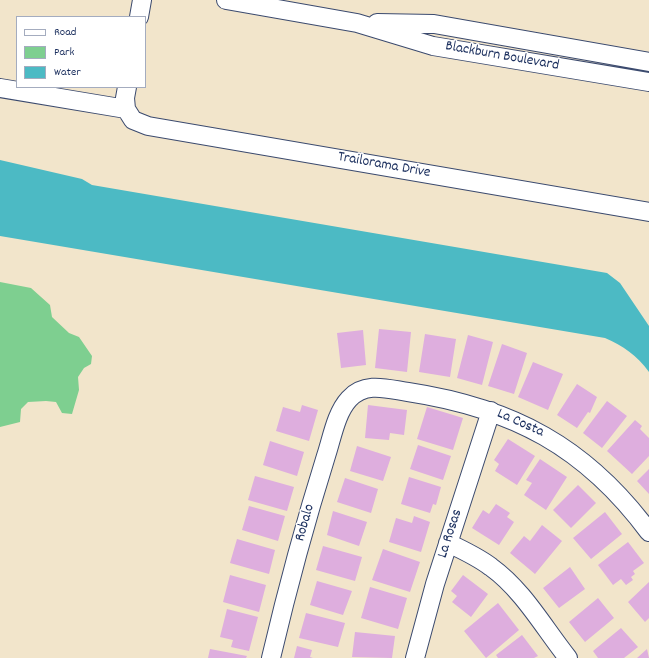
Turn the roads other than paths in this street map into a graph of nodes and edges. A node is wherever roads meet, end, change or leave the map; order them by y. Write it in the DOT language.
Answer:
graph roads {
  1 [pos="142,0"];
  2 [pos="226,0"];
  3 [pos="139,16"];
  4 [pos="357,22"];
  5 [pos="649,62"];
  6 [pos="649,82"];
  7 [pos="0,88"];
  8 [pos="127,88"];
  9 [pos="126,109"];
  10 [pos="649,212"];
  11 [pos="356,394"];
  12 [pos="491,411"];
  13 [pos="649,532"];
  14 [pos="448,543"];
  15 [pos="271,658"];
  16 [pos="415,658"];
  17 [pos="568,658"];
  1 -- 3 [label="street"];
  2 -- 4 [label="street, Blackburn Boulevard"];
  4 -- 5 [label="street, Blackburn Boulevard"];
  4 -- 6 [label="street, Blackburn Boulevard"];
  7 -- 9 [label="street"];
  8 -- 9 [label="street"];
  9 -- 10 [label="street, Trailorama Drive"];
  11 -- 12 [label="street, La Costa"];
  11 -- 15 [label="street, Robalo"];
  12 -- 13 [label="street, La Costa"];
  12 -- 14 [label="street, La Rosas"];
  14 -- 16 [label="street, La Rosas"];
  14 -- 17 [label="street"];
}
